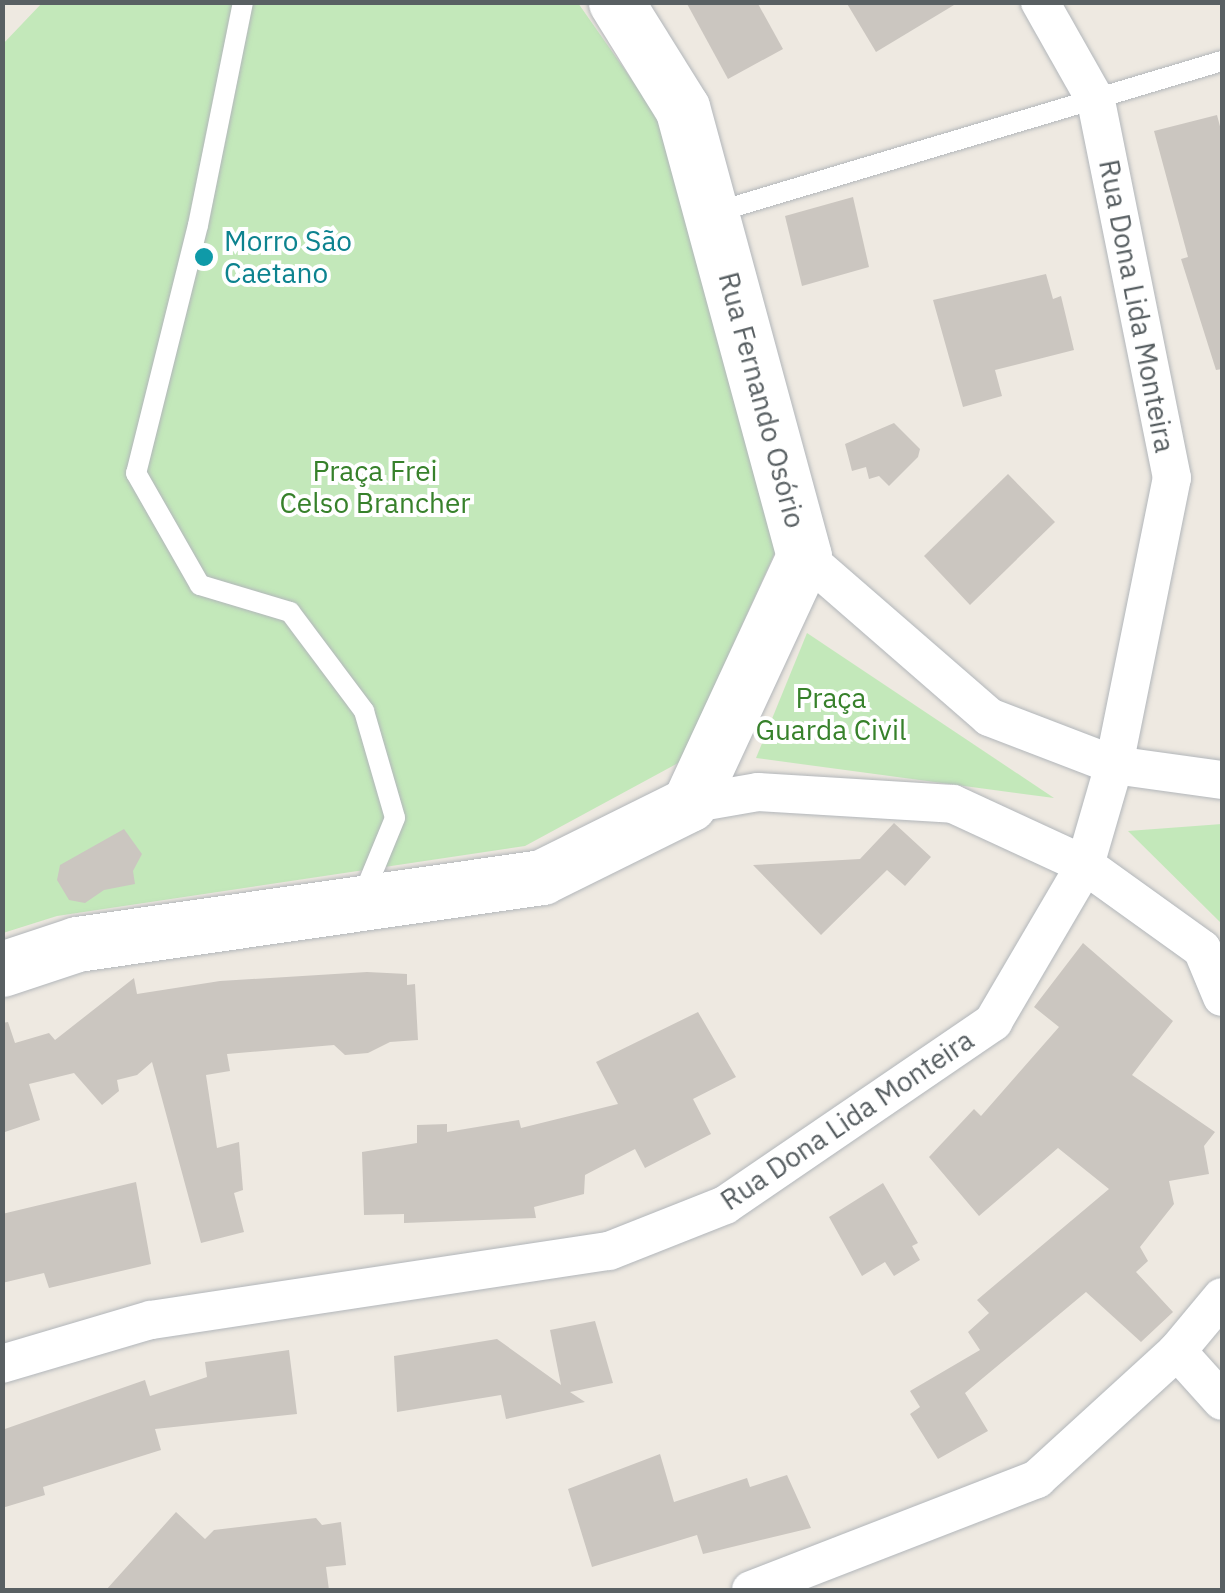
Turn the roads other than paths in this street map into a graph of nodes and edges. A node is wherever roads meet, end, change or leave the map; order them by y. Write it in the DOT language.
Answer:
graph roads {
  1 [pos="243,2"];
  2 [pos="616,2"];
  3 [pos="1040,2"];
  4 [pos="1222,61"];
  5 [pos="1096,101"];
  6 [pos="712,214"];
  7 [pos="804,556"];
  8 [pos="1114,765"];
  9 [pos="1222,780"];
  10 [pos="689,804"];
  11 [pos="1084,865"];
  12 [pos="360,903"];
  13 [pos="2,968"];
  14 [pos="1222,997"];
  15 [pos="1222,1297"];
  16 [pos="1176,1351"];
  17 [pos="2,1364"];
  18 [pos="1222,1401"];
  19 [pos="751,1590"];
  1 -- 12 [label="lane"];
  2 -- 6 [label="street, Rua Fernando Osório"];
  3 -- 5 [label="street, Rua Dona Lida Monteira"];
  4 -- 5 [label="lane"];
  5 -- 6 [label="lane"];
  5 -- 8 [label="street, Rua Dona Lida Monteira"];
  6 -- 7 [label="street, Rua Fernando Osório"];
  7 -- 8 [label="street"];
  7 -- 10 [label="street, Rua Fernando Osório"];
  8 -- 9 [label="street"];
  8 -- 11 [label="street, Rua Dona Lida Monteira"];
  10 -- 11 [label="street"];
  10 -- 12 [label="street"];
  11 -- 14 [label="street"];
  11 -- 17 [label="street, Rua Dona Lida Monteira"];
  12 -- 13 [label="street"];
  15 -- 16 [label="street"];
  16 -- 18 [label="street"];
  16 -- 19 [label="street"];
}
